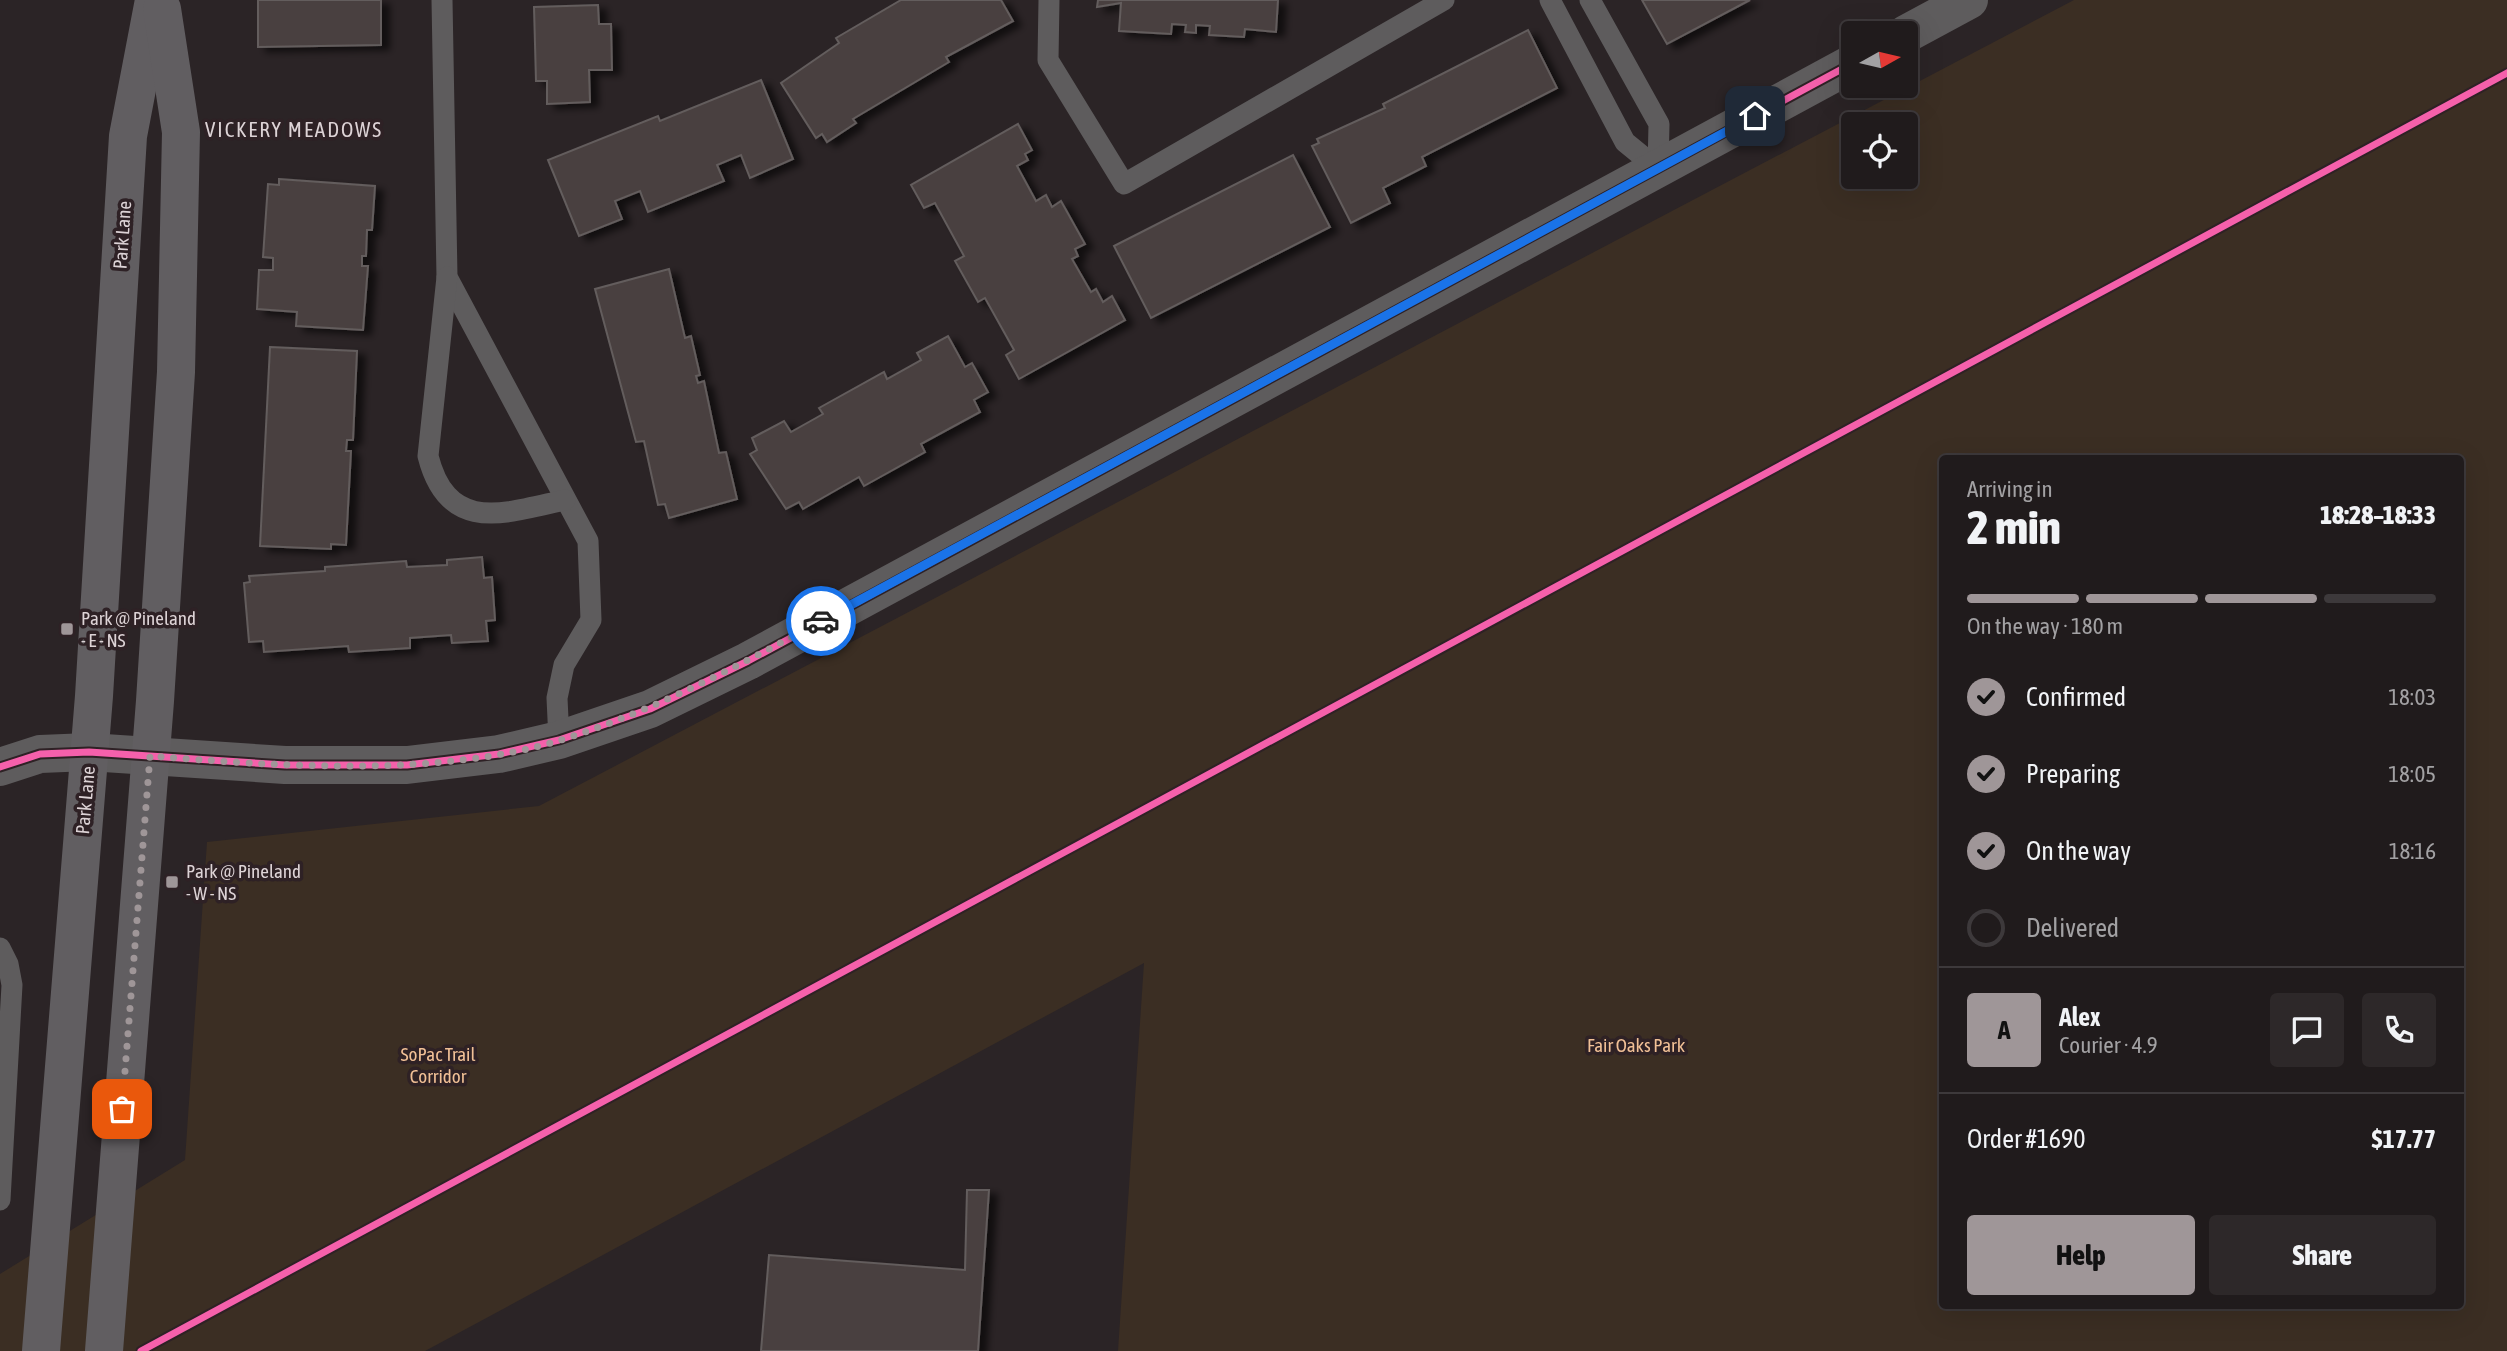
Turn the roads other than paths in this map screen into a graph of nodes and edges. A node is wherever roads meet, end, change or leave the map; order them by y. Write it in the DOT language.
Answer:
graph roads {
  1 [pos="154,0"];
  2 [pos="161,0"];
  3 [pos="442,0"];
  4 [pos="1049,0"];
  5 [pos="1444,0"];
  6 [pos="1550,0"];
  7 [pos="1590,0"];
  8 [pos="1969,0"];
  9 [pos="1918,28"];
  10 [pos="1841,70"];
  11 [pos="1658,169"];
  12 [pos="447,277"];
  13 [pos="565,500"];
  14 [pos="559,740"];
  15 [pos="89,752"];
  16 [pos="150,756"];
  17 [pos="0,767"];
  18 [pos="0,948"];
  19 [pos="0,1200"];
  20 [pos="41,1351"];
  21 [pos="104,1351"];
  1 -- 15 [label="main road, Park Lane"];
  2 -- 16 [label="main road"];
  3 -- 12 [label="lane"];
  4 -- 5 [label="lane"];
  6 -- 11 [label="lane"];
  7 -- 11 [label="lane"];
  8 -- 9 [label="street"];
  10 -- 11 [label="street"];
  11 -- 14 [label="street"];
  12 -- 13 [label="lane"];
  12 -- 13 [label="lane"];
  13 -- 14 [label="lane"];
  14 -- 16 [label="street"];
  15 -- 16 [label="street"];
  15 -- 17 [label="street"];
  15 -- 20 [label="main road, Park Lane"];
  16 -- 21 [label="main road"];
  18 -- 19 [label="lane"];
}
